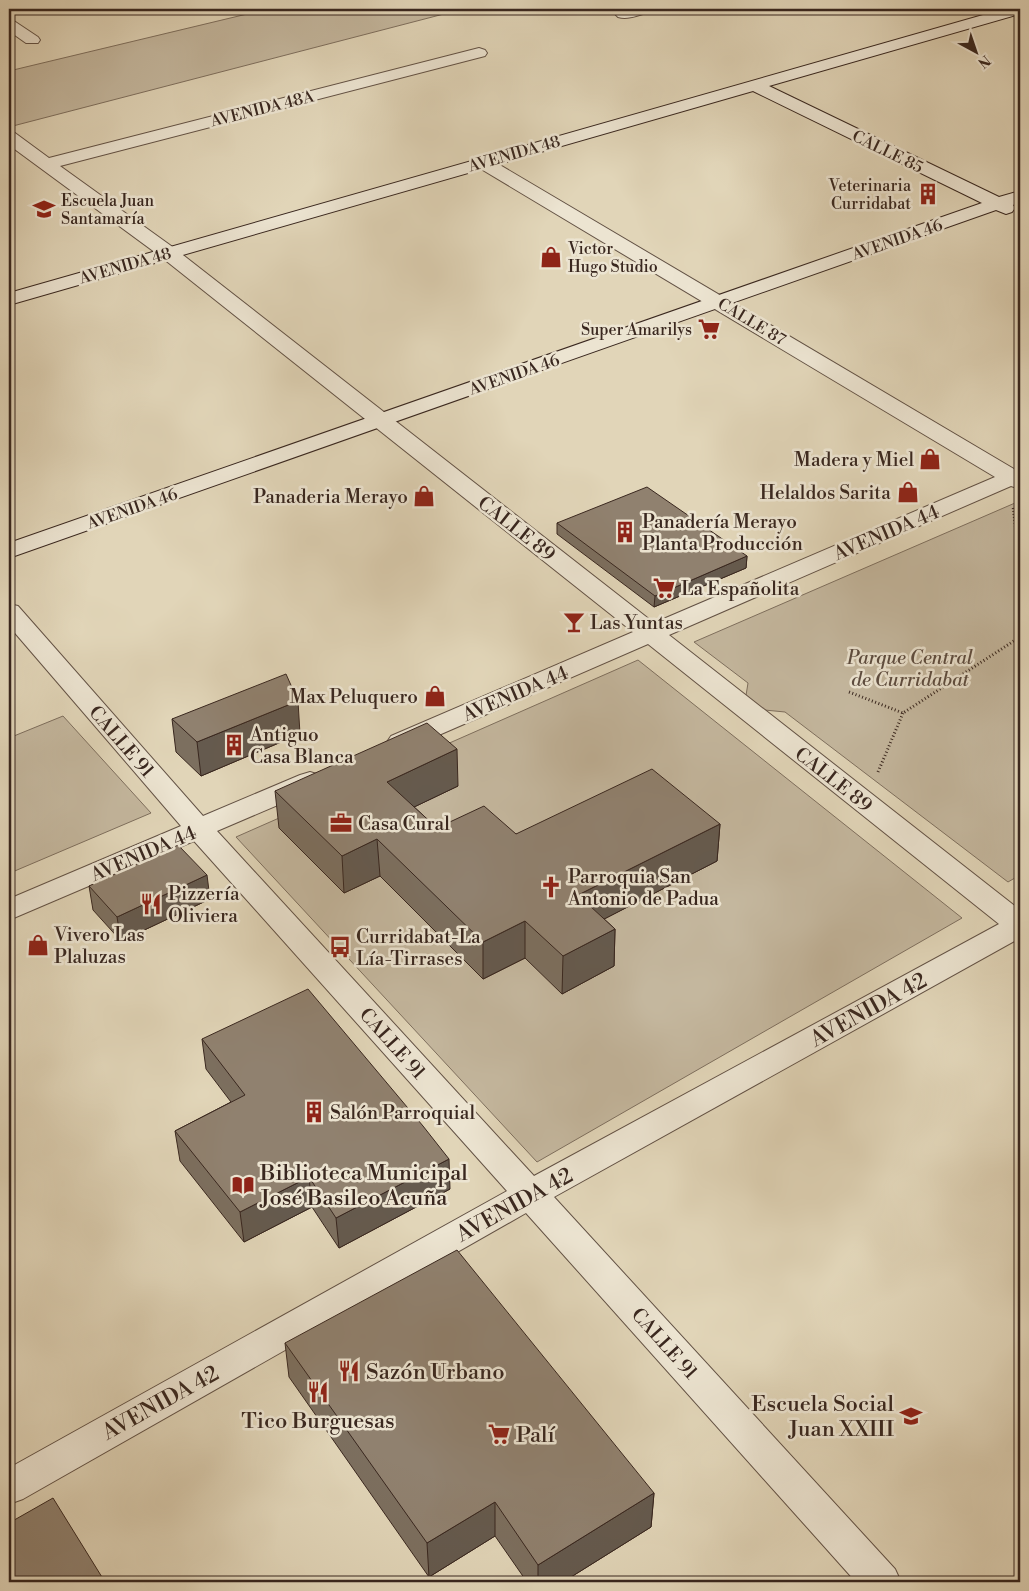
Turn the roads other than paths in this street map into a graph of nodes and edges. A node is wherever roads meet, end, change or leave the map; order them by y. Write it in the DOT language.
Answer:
graph roads {
  1 [pos="644,9"];
  2 [pos="1020,9"];
  3 [pos="623,14"];
  4 [pos="994,17"];
  5 [pos="9,24"];
  6 [pos="1020,28"];
  7 [pos="32,40"];
  8 [pos="479,53"];
  9 [pos="756,86"];
  10 [pos="9,137"];
  11 [pos="482,162"];
  12 [pos="45,164"];
  13 [pos="1020,196"];
  14 [pos="998,204"];
  15 [pos="1020,215"];
  16 [pos="167,252"];
  17 [pos="9,299"];
  18 [pos="719,302"];
  19 [pos="378,421"];
  20 [pos="1018,478"];
  21 [pos="9,551"];
  22 [pos="9,611"];
  23 [pos="652,633"];
  24 [pos="382,750"];
  25 [pos="336,770"];
  26 [pos="199,829"];
  27 [pos="9,910"];
  28 [pos="1020,925"];
  29 [pos="530,1194"];
  30 [pos="9,1487"];
  31 [pos="881,1582"];
  1 -- 3 [label="street"];
  2 -- 4 [label="street, AVENIDA 48"];
  4 -- 6 [label="street"];
  4 -- 9 [label="street, AVENIDA 48"];
  5 -- 7 [label="street"];
  8 -- 12 [label="street, AVENIDA 48A"];
  9 -- 11 [label="street, AVENIDA 48"];
  9 -- 14 [label="street, CALLE 85"];
  10 -- 12 [label="street, CALLE 89"];
  11 -- 16 [label="street, AVENIDA 48"];
  11 -- 18 [label="street, CALLE 87"];
  12 -- 16 [label="street, CALLE 89"];
  13 -- 14 [label="street, AVENIDA 46"];
  14 -- 15 [label="street, CALLE 85"];
  14 -- 18 [label="street, AVENIDA 46"];
  16 -- 17 [label="street, AVENIDA 48"];
  16 -- 19 [label="street, CALLE 89"];
  18 -- 19 [label="street, AVENIDA 46"];
  18 -- 20 [label="street, CALLE 87"];
  19 -- 21 [label="street, AVENIDA 46"];
  19 -- 23 [label="street, CALLE 89"];
  20 -- 23 [label="street, AVENIDA 44"];
  22 -- 26 [label="street, CALLE 91"];
  23 -- 24 [label="street, AVENIDA 44"];
  23 -- 28 [label="street, CALLE 89"];
  25 -- 26 [label="street, AVENIDA 44"];
  26 -- 27 [label="street, AVENIDA 44"];
  26 -- 29 [label="street, CALLE 91"];
  28 -- 29 [label="street, AVENIDA 42"];
  29 -- 30 [label="street, AVENIDA 42"];
  29 -- 31 [label="street, CALLE 91"];
}
